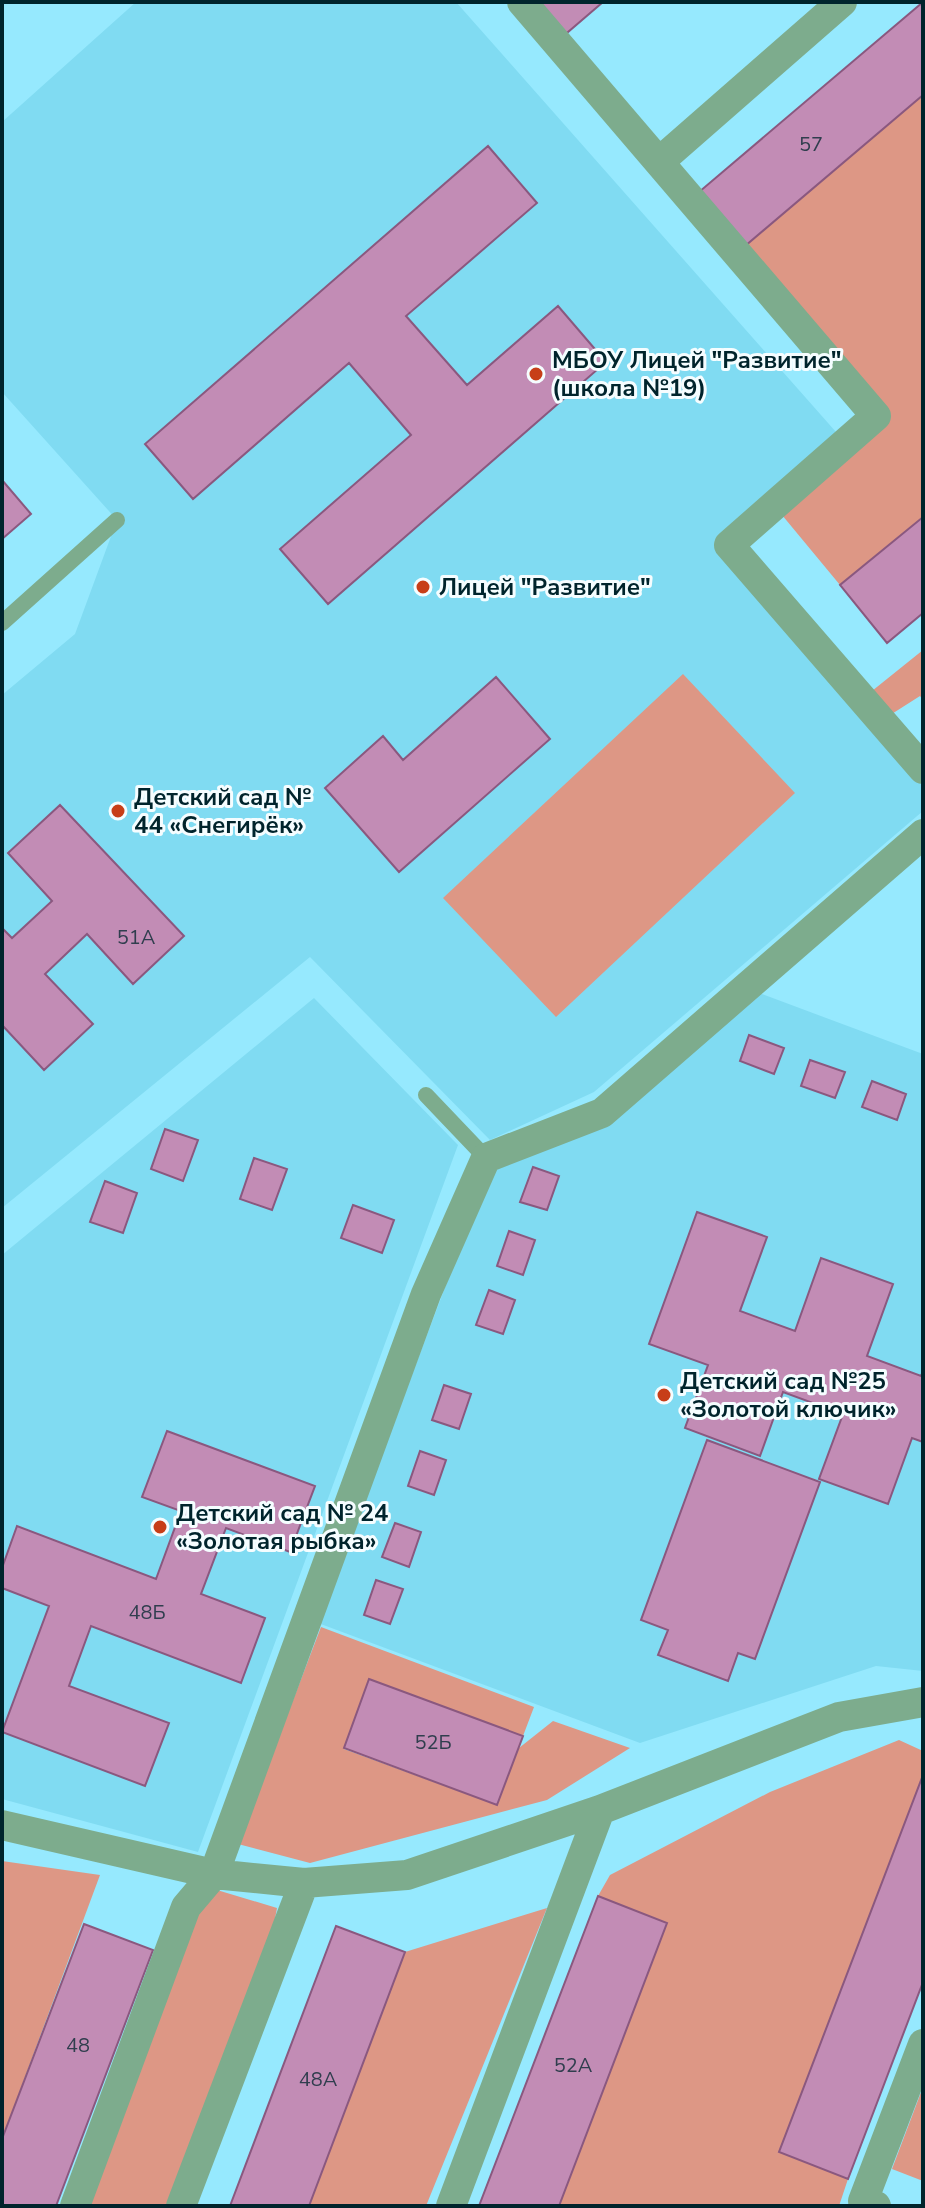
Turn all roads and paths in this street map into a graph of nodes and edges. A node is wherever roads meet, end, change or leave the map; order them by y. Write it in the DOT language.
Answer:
graph roads {
  1 [pos="522,2"];
  2 [pos="842,2"];
  3 [pos="659,162"];
  4 [pos="117,520"];
  5 [pos="2,623"];
  6 [pos="923,769"];
  7 [pos="923,834"];
  8 [pos="426,1095"];
  9 [pos="486,1158"];
  10 [pos="923,1702"];
  11 [pos="600,1810"];
  12 [pos="2,1825"];
  13 [pos="214,1874"];
  14 [pos="304,1883"];
  15 [pos="923,2044"];
  16 [pos="75,2206"];
  17 [pos="181,2206"];
  18 [pos="451,2206"];
  19 [pos="876,2206"];
  1 -- 3 [label="street"];
  2 -- 3 [label="street"];
  3 -- 6 [label="street"];
  4 -- 5 [label="lane"];
  7 -- 9 [label="street"];
  8 -- 9 [label="lane"];
  9 -- 13 [label="street"];
  10 -- 11 [label="street"];
  11 -- 14 [label="street"];
  11 -- 18 [label="street"];
  12 -- 13 [label="street"];
  13 -- 14 [label="street"];
  13 -- 16 [label="street"];
  14 -- 17 [label="street"];
  15 -- 19 [label="street"];
}
